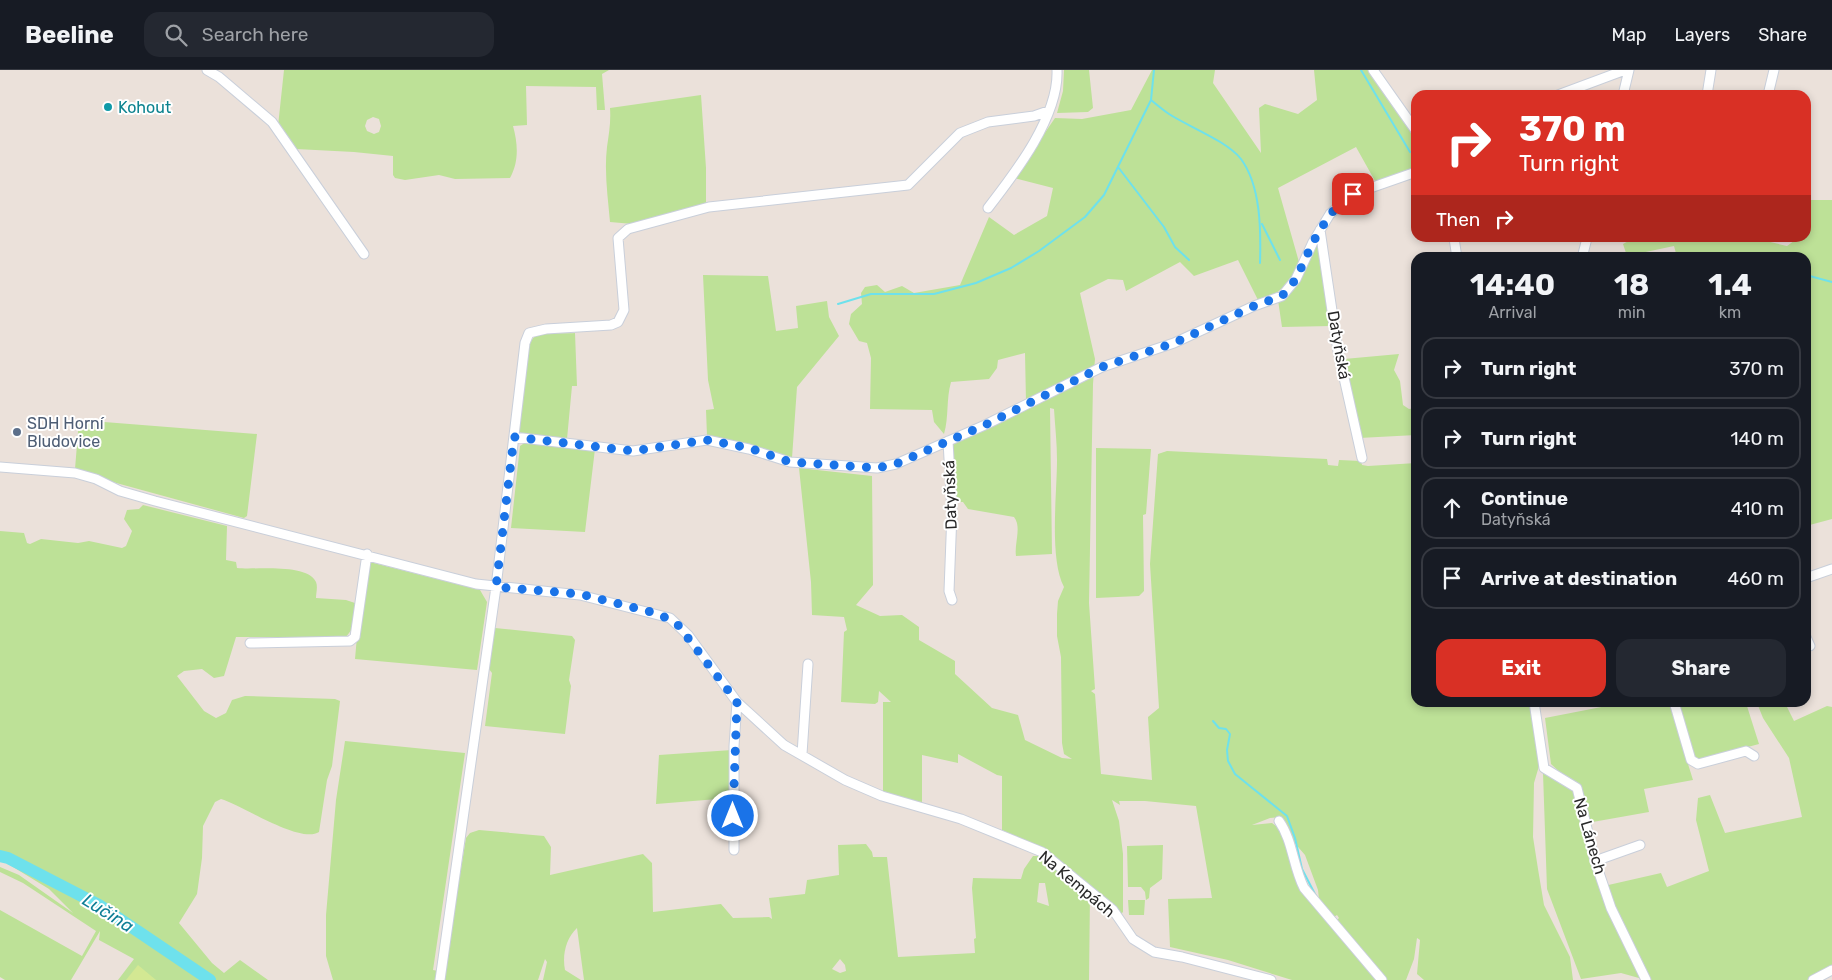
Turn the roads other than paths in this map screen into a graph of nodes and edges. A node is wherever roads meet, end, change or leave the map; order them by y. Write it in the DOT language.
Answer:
graph roads {
  1 [pos="207,70"];
  2 [pos="1057,70"];
  3 [pos="1373,70"];
  4 [pos="1627,70"];
  5 [pos="1711,70"];
  6 [pos="1774,70"];
  7 [pos="1572,90"];
  8 [pos="1624,90"];
  9 [pos="1708,90"];
  10 [pos="1769,90"];
  11 [pos="1048,111"];
  12 [pos="1411,125"];
  13 [pos="1411,174"];
  14 [pos="988,208"];
  15 [pos="1320,230"];
  16 [pos="364,254"];
  17 [pos="514,437"];
  18 [pos="948,441"];
  19 [pos="1362,458"];
  20 [pos="0,467"];
  21 [pos="366,554"];
  22 [pos="1832,569"];
  23 [pos="1811,576"];
  24 [pos="496,587"];
  25 [pos="952,600"];
  26 [pos="250,643"];
  27 [pos="808,664"];
  28 [pos="737,702"];
  29 [pos="1535,707"];
  30 [pos="1675,707"];
  31 [pos="802,754"];
  32 [pos="1754,756"];
  33 [pos="1279,820"];
  34 [pos="1640,845"];
  35 [pos="734,850"];
  36 [pos="1595,861"];
  37 [pos="1832,970"];
  38 [pos="440,980"];
  39 [pos="1271,980"];
  40 [pos="1382,980"];
  41 [pos="1646,980"];
  42 [pos="1813,980"];
  1 -- 16 [label="street"];
  2 -- 11 [label="street"];
  3 -- 12 [label="street"];
  4 -- 7 [label="street"];
  4 -- 8 [label="street"];
  5 -- 9 [label="street"];
  6 -- 10 [label="street"];
  11 -- 14 [label="street"];
  11 -- 17 [label="street"];
  13 -- 15 [label="street, Datyňská"];
  15 -- 18 [label="street, Datyňská"];
  15 -- 19 [label="street, Datyňská"];
  17 -- 18 [label="street"];
  17 -- 24 [label="street"];
  18 -- 25 [label="street, Datyňská"];
  20 -- 21 [label="street, Na Kempách"];
  21 -- 24 [label="street, Na Kempách"];
  21 -- 26 [label="street"];
  22 -- 23 [label="street"];
  24 -- 28 [label="street, Na Kempách"];
  24 -- 38 [label="street"];
  27 -- 31 [label="street"];
  28 -- 31 [label="street, Na Kempách"];
  28 -- 35 [label="street"];
  29 -- 36 [label="street, Na Lánech"];
  30 -- 32 [label="street"];
  31 -- 39 [label="street, Na Kempách"];
  33 -- 40 [label="street"];
  34 -- 36 [label="street"];
  36 -- 41 [label="street, Na Lánech"];
  37 -- 42 [label="street"];
}
